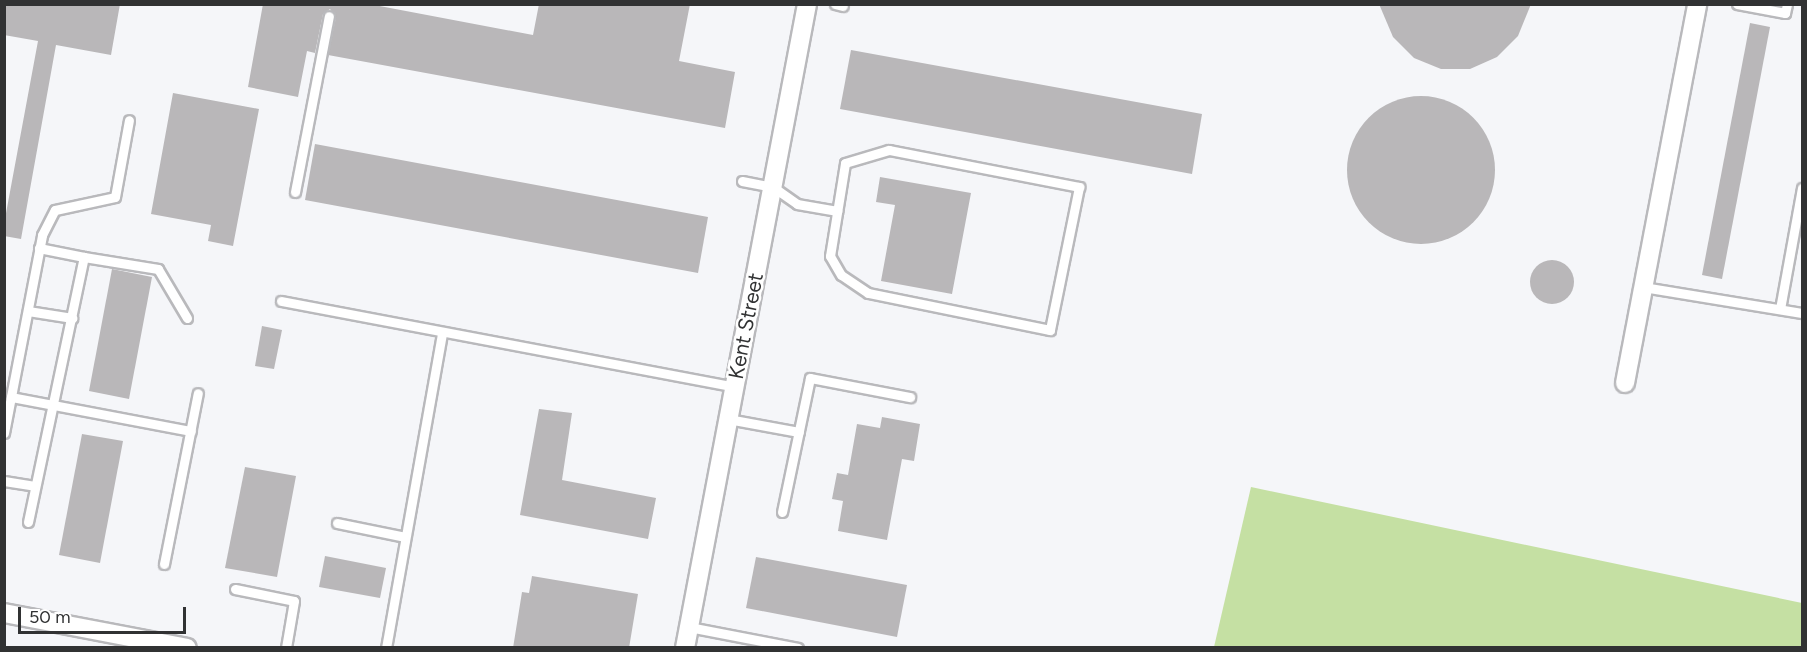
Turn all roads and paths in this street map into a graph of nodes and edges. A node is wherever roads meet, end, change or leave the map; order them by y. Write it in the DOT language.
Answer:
graph roads {
  1 [pos="807,4"];
  2 [pos="1697,4"];
  3 [pos="1737,4"];
  4 [pos="1787,4"];
  5 [pos="329,16"];
  6 [pos="129,120"];
  7 [pos="742,181"];
  8 [pos="772,187"];
  9 [pos="1803,188"];
  10 [pos="295,192"];
  11 [pos="837,211"];
  12 [pos="39,248"];
  13 [pos="84,257"];
  14 [pos="1643,287"];
  15 [pos="281,301"];
  16 [pos="1780,309"];
  17 [pos="28,311"];
  18 [pos="1803,313"];
  19 [pos="72,318"];
  20 [pos="187,318"];
  21 [pos="442,333"];
  22 [pos="1625,383"];
  23 [pos="735,387"];
  24 [pos="198,393"];
  25 [pos="910,397"];
  26 [pos="11,398"];
  27 [pos="52,405"];
  28 [pos="729,419"];
  29 [pos="190,431"];
  30 [pos="799,432"];
  31 [pos="4,433"];
  32 [pos="4,481"];
  33 [pos="35,486"];
  34 [pos="782,512"];
  35 [pos="28,522"];
  36 [pos="337,523"];
  37 [pos="405,537"];
  38 [pos="164,564"];
  39 [pos="235,590"];
  40 [pos="4,613"];
  41 [pos="689,627"];
  42 [pos="187,648"];
  43 [pos="286,648"];
  44 [pos="386,648"];
  45 [pos="685,648"];
  46 [pos="798,648"];
  1 -- 8 [label="street, Kent Street"];
  2 -- 14 [label="street"];
  3 -- 4 [label="lane"];
  5 -- 10 [label="lane"];
  6 -- 12 [label="lane"];
  7 -- 8 [label="lane"];
  8 -- 11 [label="lane"];
  8 -- 23 [label="street, Kent Street"];
  9 -- 16 [label="lane"];
  11 -- 11 [label="lane"];
  12 -- 13 [label="lane"];
  12 -- 17 [label="lane"];
  13 -- 19 [label="lane"];
  13 -- 20 [label="lane"];
  14 -- 16 [label="lane"];
  14 -- 22 [label="street"];
  15 -- 21 [label="lane"];
  16 -- 18 [label="lane"];
  17 -- 19 [label="lane"];
  17 -- 26 [label="lane"];
  19 -- 27 [label="lane"];
  21 -- 23 [label="lane"];
  21 -- 37 [label="lane"];
  23 -- 28 [label="street, Kent Street"];
  24 -- 29 [label="lane"];
  25 -- 30 [label="lane"];
  26 -- 27 [label="lane"];
  26 -- 31 [label="lane"];
  27 -- 29 [label="lane"];
  27 -- 33 [label="lane"];
  28 -- 30 [label="lane"];
  28 -- 41 [label="street, Kent Street"];
  29 -- 38 [label="lane"];
  30 -- 34 [label="lane"];
  32 -- 33 [label="lane"];
  33 -- 35 [label="lane"];
  36 -- 37 [label="lane"];
  37 -- 44 [label="lane"];
  39 -- 43 [label="lane"];
  40 -- 42 [label="street"];
  41 -- 45 [label="street, Kent Street"];
  41 -- 46 [label="lane"];
}
